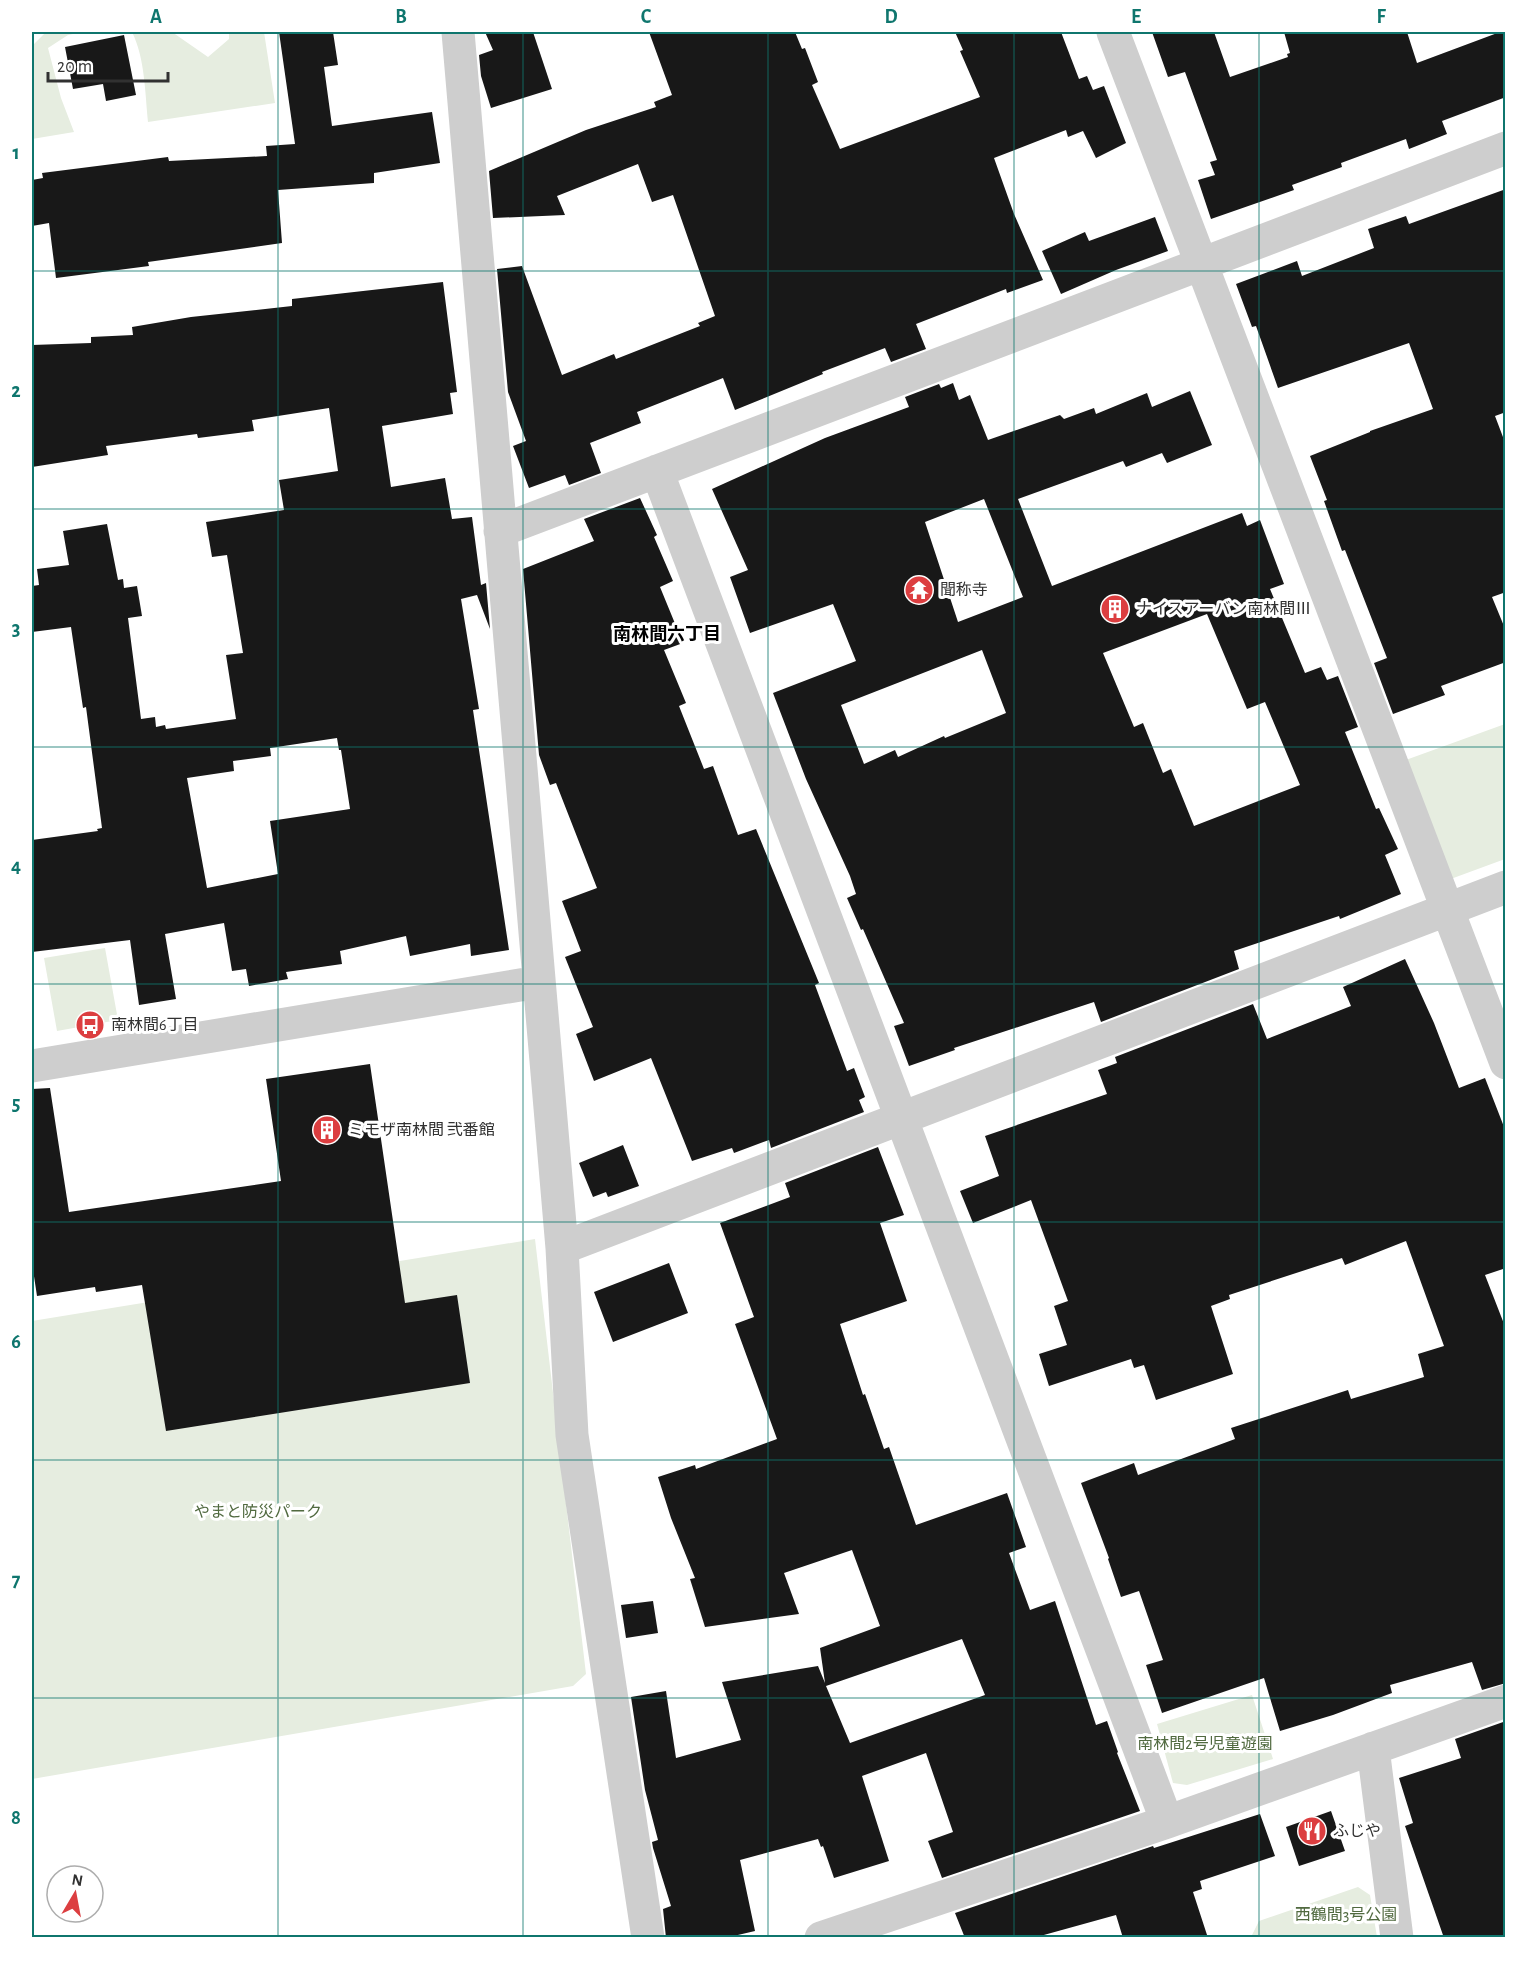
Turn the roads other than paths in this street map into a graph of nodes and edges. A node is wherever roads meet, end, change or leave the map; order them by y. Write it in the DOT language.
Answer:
graph roads {
  1 [pos="458,32"];
  2 [pos="1113,32"];
  3 [pos="1506,148"];
  4 [pos="1201,264"];
  5 [pos="657,471"];
  6 [pos="501,531"];
  7 [pos="1506,887"];
  8 [pos="1447,910"];
  9 [pos="538,982"];
  10 [pos="1506,1063"];
  11 [pos="32,1066"];
  12 [pos="902,1118"];
  13 [pos="562,1248"];
  14 [pos="1506,1701"];
  15 [pos="1373,1748"];
  16 [pos="1167,1822"];
  17 [pos="648,1938"];
  18 [pos="821,1938"];
  19 [pos="1397,1938"];
  1 -- 6 [label="street"];
  2 -- 4 [label="street"];
  3 -- 4 [label="street"];
  4 -- 5 [label="street"];
  4 -- 8 [label="street"];
  5 -- 6 [label="street"];
  5 -- 12 [label="street"];
  6 -- 9 [label="street"];
  7 -- 8 [label="street"];
  8 -- 10 [label="street"];
  8 -- 12 [label="street"];
  9 -- 11 [label="street"];
  9 -- 13 [label="street"];
  12 -- 13 [label="street"];
  12 -- 16 [label="street"];
  13 -- 17 [label="street"];
  14 -- 15 [label="street"];
  15 -- 16 [label="street"];
  15 -- 19 [label="street"];
  16 -- 18 [label="street"];
}
